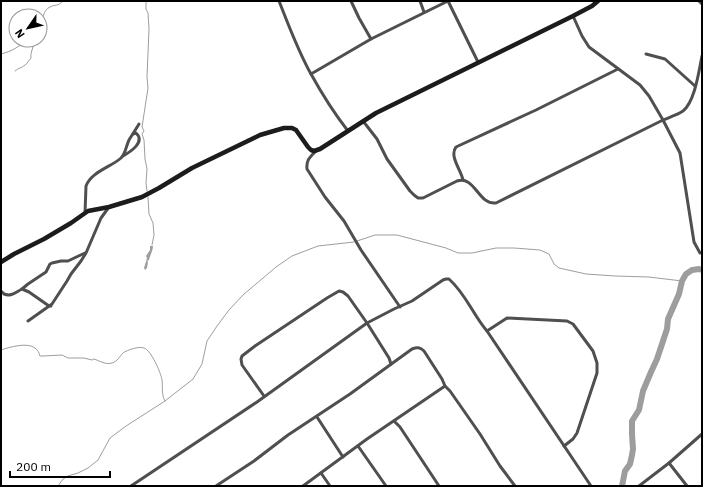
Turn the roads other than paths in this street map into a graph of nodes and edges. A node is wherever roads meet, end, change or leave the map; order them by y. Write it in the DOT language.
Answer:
graph roads {
  1 [pos="278,1"];
  2 [pos="351,1"];
  3 [pos="420,1"];
  4 [pos="448,1"];
  5 [pos="598,1"];
  6 [pos="699,1"];
  7 [pos="702,4"];
  8 [pos="424,12"];
  9 [pos="573,16"];
  10 [pos="371,39"];
  11 [pos="646,54"];
  12 [pos="702,56"];
  13 [pos="478,62"];
  14 [pos="618,69"];
  15 [pos="311,74"];
  16 [pos="695,86"];
  17 [pos="663,120"];
  18 [pos="363,121"];
  19 [pos="139,124"];
  20 [pos="348,131"];
  21 [pos="133,134"];
  22 [pos="317,150"];
  23 [pos="122,156"];
  24 [pos="463,180"];
  25 [pos="109,207"];
  26 [pos="85,213"];
  27 [pos="86,252"];
  28 [pos="700,253"];
  29 [pos="1,262"];
  30 [pos="22,289"];
  31 [pos="1,291"];
  32 [pos="51,306"];
  33 [pos="400,307"];
  34 [pos="28,321"];
  35 [pos="367,323"];
  36 [pos="487,331"];
  37 [pos="390,364"];
  38 [pos="445,386"];
  39 [pos="264,396"];
  40 [pos="317,417"];
  41 [pos="394,421"];
  42 [pos="702,434"];
  43 [pos="358,446"];
  44 [pos="564,446"];
  45 [pos="343,456"];
  46 [pos="670,463"];
  47 [pos="321,473"];
  48 [pos="131,486"];
  49 [pos="216,486"];
  50 [pos="303,486"];
  51 [pos="330,486"];
  52 [pos="386,486"];
  53 [pos="439,486"];
  54 [pos="515,486"];
  55 [pos="591,486"];
  56 [pos="639,486"];
  57 [pos="687,486"];
  1 -- 15 [label="street"];
  2 -- 10 [label="street"];
  3 -- 8 [label="street"];
  4 -- 8 [label="street"];
  4 -- 13 [label="street"];
  5 -- 9 [label="street"];
  6 -- 7 [label="street"];
  8 -- 10 [label="street"];
  9 -- 13 [label="street"];
  9 -- 14 [label="street"];
  10 -- 15 [label="street"];
  11 -- 16 [label="street"];
  12 -- 16 [label="street"];
  13 -- 18 [label="street"];
  14 -- 17 [label="street"];
  14 -- 24 [label="street"];
  15 -- 20 [label="street"];
  16 -- 17 [label="street"];
  17 -- 24 [label="street"];
  17 -- 28 [label="street"];
  18 -- 20 [label="street"];
  18 -- 24 [label="street"];
  19 -- 21 [label="street"];
  20 -- 22 [label="street"];
  21 -- 23 [label="street"];
  21 -- 23 [label="street"];
  22 -- 25 [label="street"];
  22 -- 33 [label="street"];
  23 -- 26 [label="street"];
  25 -- 26 [label="street"];
  25 -- 27 [label="street"];
  26 -- 29 [label="street"];
  27 -- 30 [label="street"];
  27 -- 32 [label="street"];
  30 -- 31 [label="street"];
  30 -- 32 [label="street"];
  32 -- 34 [label="street"];
  33 -- 35 [label="street"];
  33 -- 36 [label="street"];
  35 -- 37 [label="street"];
  35 -- 39 [label="street"];
  35 -- 39 [label="street"];
  36 -- 44 [label="street"];
  36 -- 44 [label="street"];
  37 -- 38 [label="street"];
  37 -- 40 [label="street"];
  38 -- 41 [label="street"];
  38 -- 54 [label="street"];
  39 -- 48 [label="street"];
  40 -- 45 [label="street"];
  40 -- 49 [label="street"];
  41 -- 43 [label="street"];
  41 -- 53 [label="street"];
  42 -- 46 [label="street"];
  43 -- 45 [label="street"];
  43 -- 52 [label="street"];
  44 -- 55 [label="street"];
  45 -- 47 [label="street"];
  46 -- 56 [label="street"];
  46 -- 57 [label="street"];
  47 -- 50 [label="street"];
  47 -- 51 [label="street"];
}
